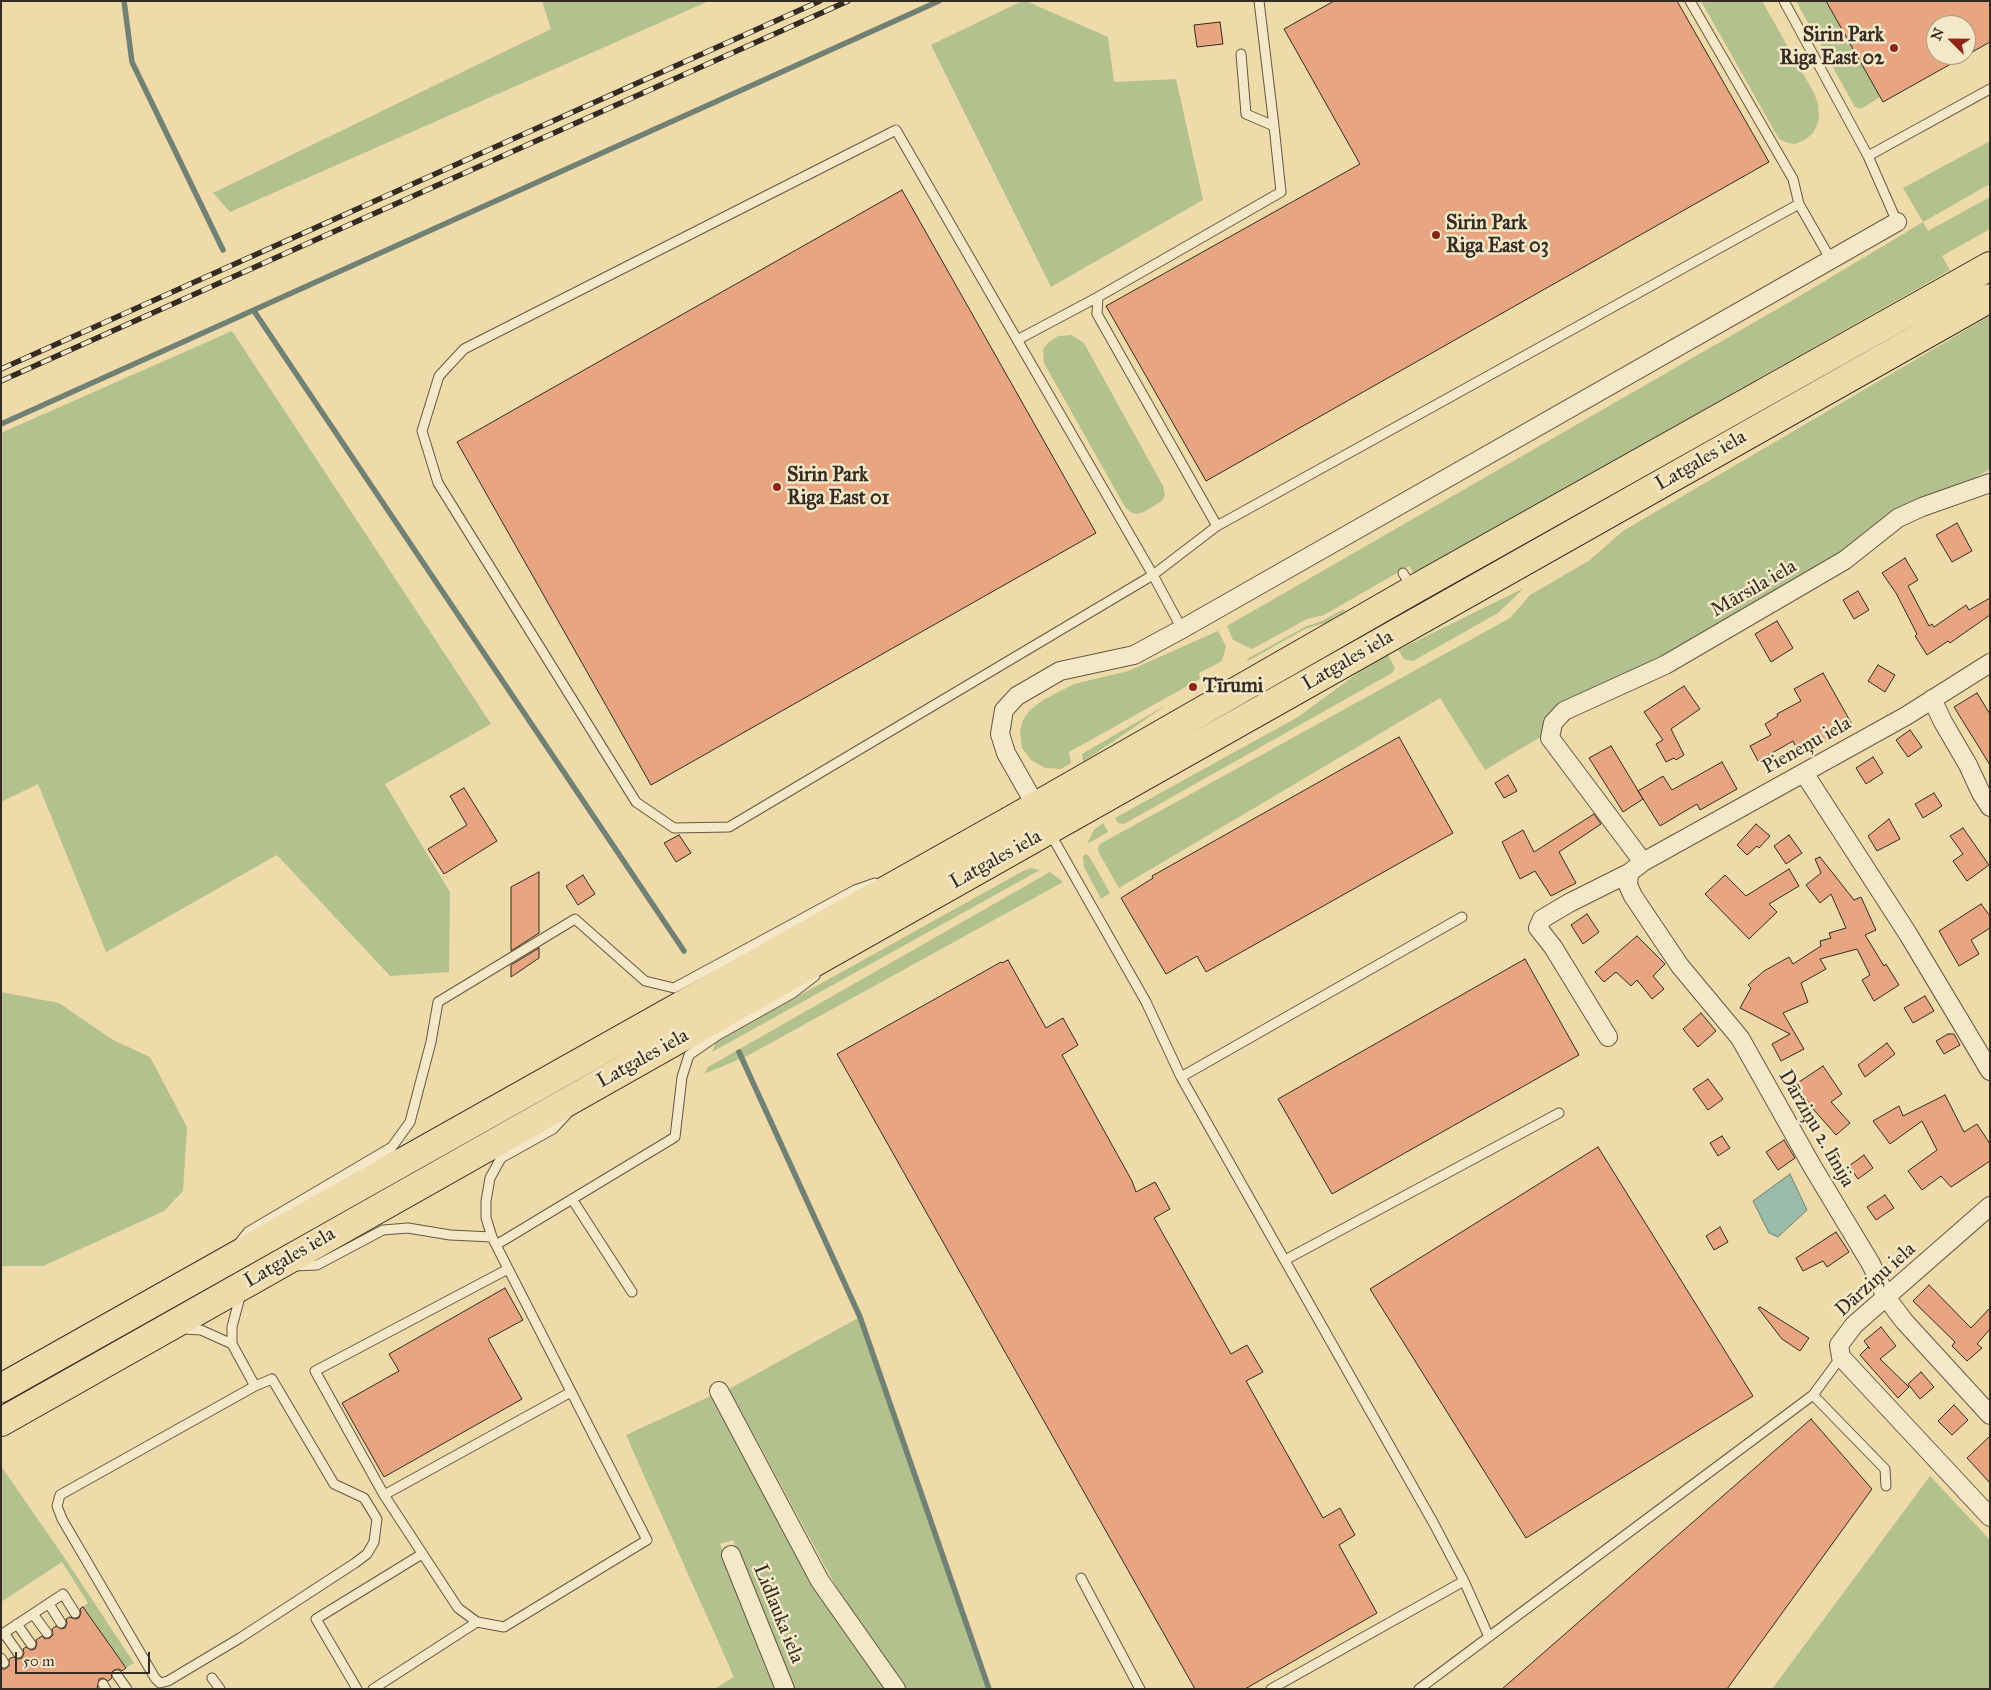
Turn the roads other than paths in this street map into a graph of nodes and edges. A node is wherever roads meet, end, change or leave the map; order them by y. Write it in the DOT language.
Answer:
graph roads {
  1 [pos="1259,1"];
  2 [pos="1690,1"];
  3 [pos="1784,1"];
  4 [pos="1241,54"];
  5 [pos="1990,89"];
  6 [pos="1274,126"];
  7 [pos="1868,156"];
  8 [pos="1800,204"];
  9 [pos="1897,222"];
  10 [pos="1831,260"];
  11 [pos="1990,266"];
  12 [pos="1098,297"];
  13 [pos="1990,298"];
  14 [pos="1017,340"];
  15 [pos="1990,483"];
  16 [pos="1217,526"];
  17 [pos="1153,575"];
  18 [pos="1182,629"];
  19 [pos="1990,663"];
  20 [pos="1932,698"];
  21 [pos="1804,773"];
  22 [pos="1036,806"];
  23 [pos="1990,807"];
  24 [pos="1049,831"];
  25 [pos="1643,862"];
  26 [pos="1629,873"];
  27 [pos="904,880"];
  28 [pos="1462,917"];
  29 [pos="833,952"];
  30 [pos="1608,1037"];
  31 [pos="1990,1071"];
  32 [pos="1181,1077"];
  33 [pos="591,1088"];
  34 [pos="1559,1113"];
  35 [pos="572,1199"];
  36 [pos="1990,1206"];
  37 [pos="494,1241"];
  38 [pos="1284,1260"];
  39 [pos="223,1264"];
  40 [pos="275,1266"];
  41 [pos="508,1269"];
  42 [pos="243,1285"];
  43 [pos="632,1292"];
  44 [pos="1886,1297"];
  45 [pos="166,1328"];
  46 [pos="232,1344"];
  47 [pos="1841,1358"];
  48 [pos="255,1386"];
  49 [pos="1,1388"];
  50 [pos="719,1391"];
  51 [pos="571,1392"];
  52 [pos="1813,1395"];
  53 [pos="1990,1415"];
  54 [pos="1,1422"];
  55 [pos="1886,1486"];
  56 [pos="384,1494"];
  57 [pos="1990,1517"];
  58 [pos="422,1554"];
  59 [pos="731,1556"];
  60 [pos="1081,1578"];
  61 [pos="1464,1581"];
  62 [pos="49,1604"];
  63 [pos="75,1613"];
  64 [pos="33,1614"];
  65 [pos="477,1622"];
  66 [pos="61,1623"];
  67 [pos="17,1624"];
  68 [pos="47,1633"];
  69 [pos="3,1634"];
  70 [pos="1489,1637"];
  71 [pos="31,1644"];
  72 [pos="18,1653"];
  73 [pos="117,1675"];
  74 [pos="212,1678"];
  75 [pos="127,1689"];
  76 [pos="220,1689"];
  77 [pos="357,1689"];
  78 [pos="373,1689"];
  79 [pos="785,1689"];
  80 [pos="896,1689"];
  81 [pos="1140,1689"];
  82 [pos="1271,1689"];
  83 [pos="1419,1689"];
  1 -- 6 [label="lane"];
  2 -- 8 [label="lane"];
  3 -- 7 [label="lane"];
  4 -- 6 [label="lane"];
  5 -- 7 [label="lane"];
  6 -- 12 [label="lane"];
  7 -- 9 [label="lane"];
  8 -- 10 [label="lane"];
  8 -- 16 [label="lane"];
  9 -- 10 [label="street"];
  10 -- 18 [label="street"];
  11 -- 22 [label="highway, Latgales iela"];
  12 -- 14 [label="lane"];
  12 -- 16 [label="lane"];
  13 -- 24 [label="highway, Latgales iela"];
  14 -- 17 [label="lane"];
  14 -- 17 [label="lane"];
  15 -- 25 [label="street, Mārsila iela"];
  16 -- 17 [label="lane"];
  17 -- 18 [label="lane"];
  18 -- 22 [label="street"];
  19 -- 20 [label="street, Pieneņu iela"];
  20 -- 21 [label="street, Pieneņu iela"];
  20 -- 23 [label="street"];
  21 -- 25 [label="street, Pieneņu iela"];
  21 -- 31 [label="street"];
  22 -- 24 [label="highway"];
  22 -- 27 [label="highway, Latgales iela"];
  24 -- 29 [label="highway, Latgales iela"];
  24 -- 32 [label="lane"];
  25 -- 26 [label="street"];
  26 -- 30 [label="street"];
  26 -- 44 [label="street, Dārziņu 2. līnija"];
  27 -- 39 [label="highway, Latgales iela"];
  27 -- 39 [label="lane, Latgales iela"];
  28 -- 32 [label="lane"];
  29 -- 33 [label="highway, Latgales iela"];
  29 -- 35 [label="lane"];
  32 -- 38 [label="lane"];
  33 -- 37 [label="lane"];
  33 -- 40 [label="highway, Latgales iela"];
  34 -- 38 [label="lane"];
  35 -- 37 [label="lane"];
  35 -- 43 [label="lane"];
  36 -- 44 [label="street, Dārziņu iela"];
  37 -- 40 [label="lane"];
  37 -- 41 [label="lane"];
  38 -- 61 [label="lane"];
  39 -- 49 [label="highway, Latgales iela"];
  40 -- 42 [label="highway, Latgales iela"];
  41 -- 51 [label="lane"];
  41 -- 56 [label="lane"];
  42 -- 45 [label="highway, Latgales iela"];
  42 -- 46 [label="lane"];
  44 -- 47 [label="street, Dārziņu iela"];
  44 -- 53 [label="street, Dārziņu 2. līnija"];
  45 -- 46 [label="lane"];
  45 -- 54 [label="highway, Latgales iela"];
  46 -- 48 [label="lane"];
  47 -- 52 [label="lane"];
  47 -- 57 [label="street"];
  48 -- 48 [label="lane"];
  50 -- 80 [label="street"];
  51 -- 56 [label="lane"];
  51 -- 65 [label="lane"];
  52 -- 55 [label="lane"];
  52 -- 70 [label="lane"];
  56 -- 58 [label="lane"];
  58 -- 65 [label="lane"];
  58 -- 77 [label="lane"];
  59 -- 79 [label="street, Lidlauka iela"];
  60 -- 81 [label="lane"];
  61 -- 70 [label="lane"];
  61 -- 82 [label="lane"];
  62 -- 63 [label="lane"];
  62 -- 64 [label="lane"];
  62 -- 66 [label="lane"];
  64 -- 67 [label="lane"];
  64 -- 68 [label="lane"];
  65 -- 78 [label="lane"];
  67 -- 69 [label="lane"];
  67 -- 71 [label="lane"];
  69 -- 72 [label="lane"];
  70 -- 83 [label="lane"];
  73 -- 75 [label="lane"];
  74 -- 76 [label="lane"];
}
